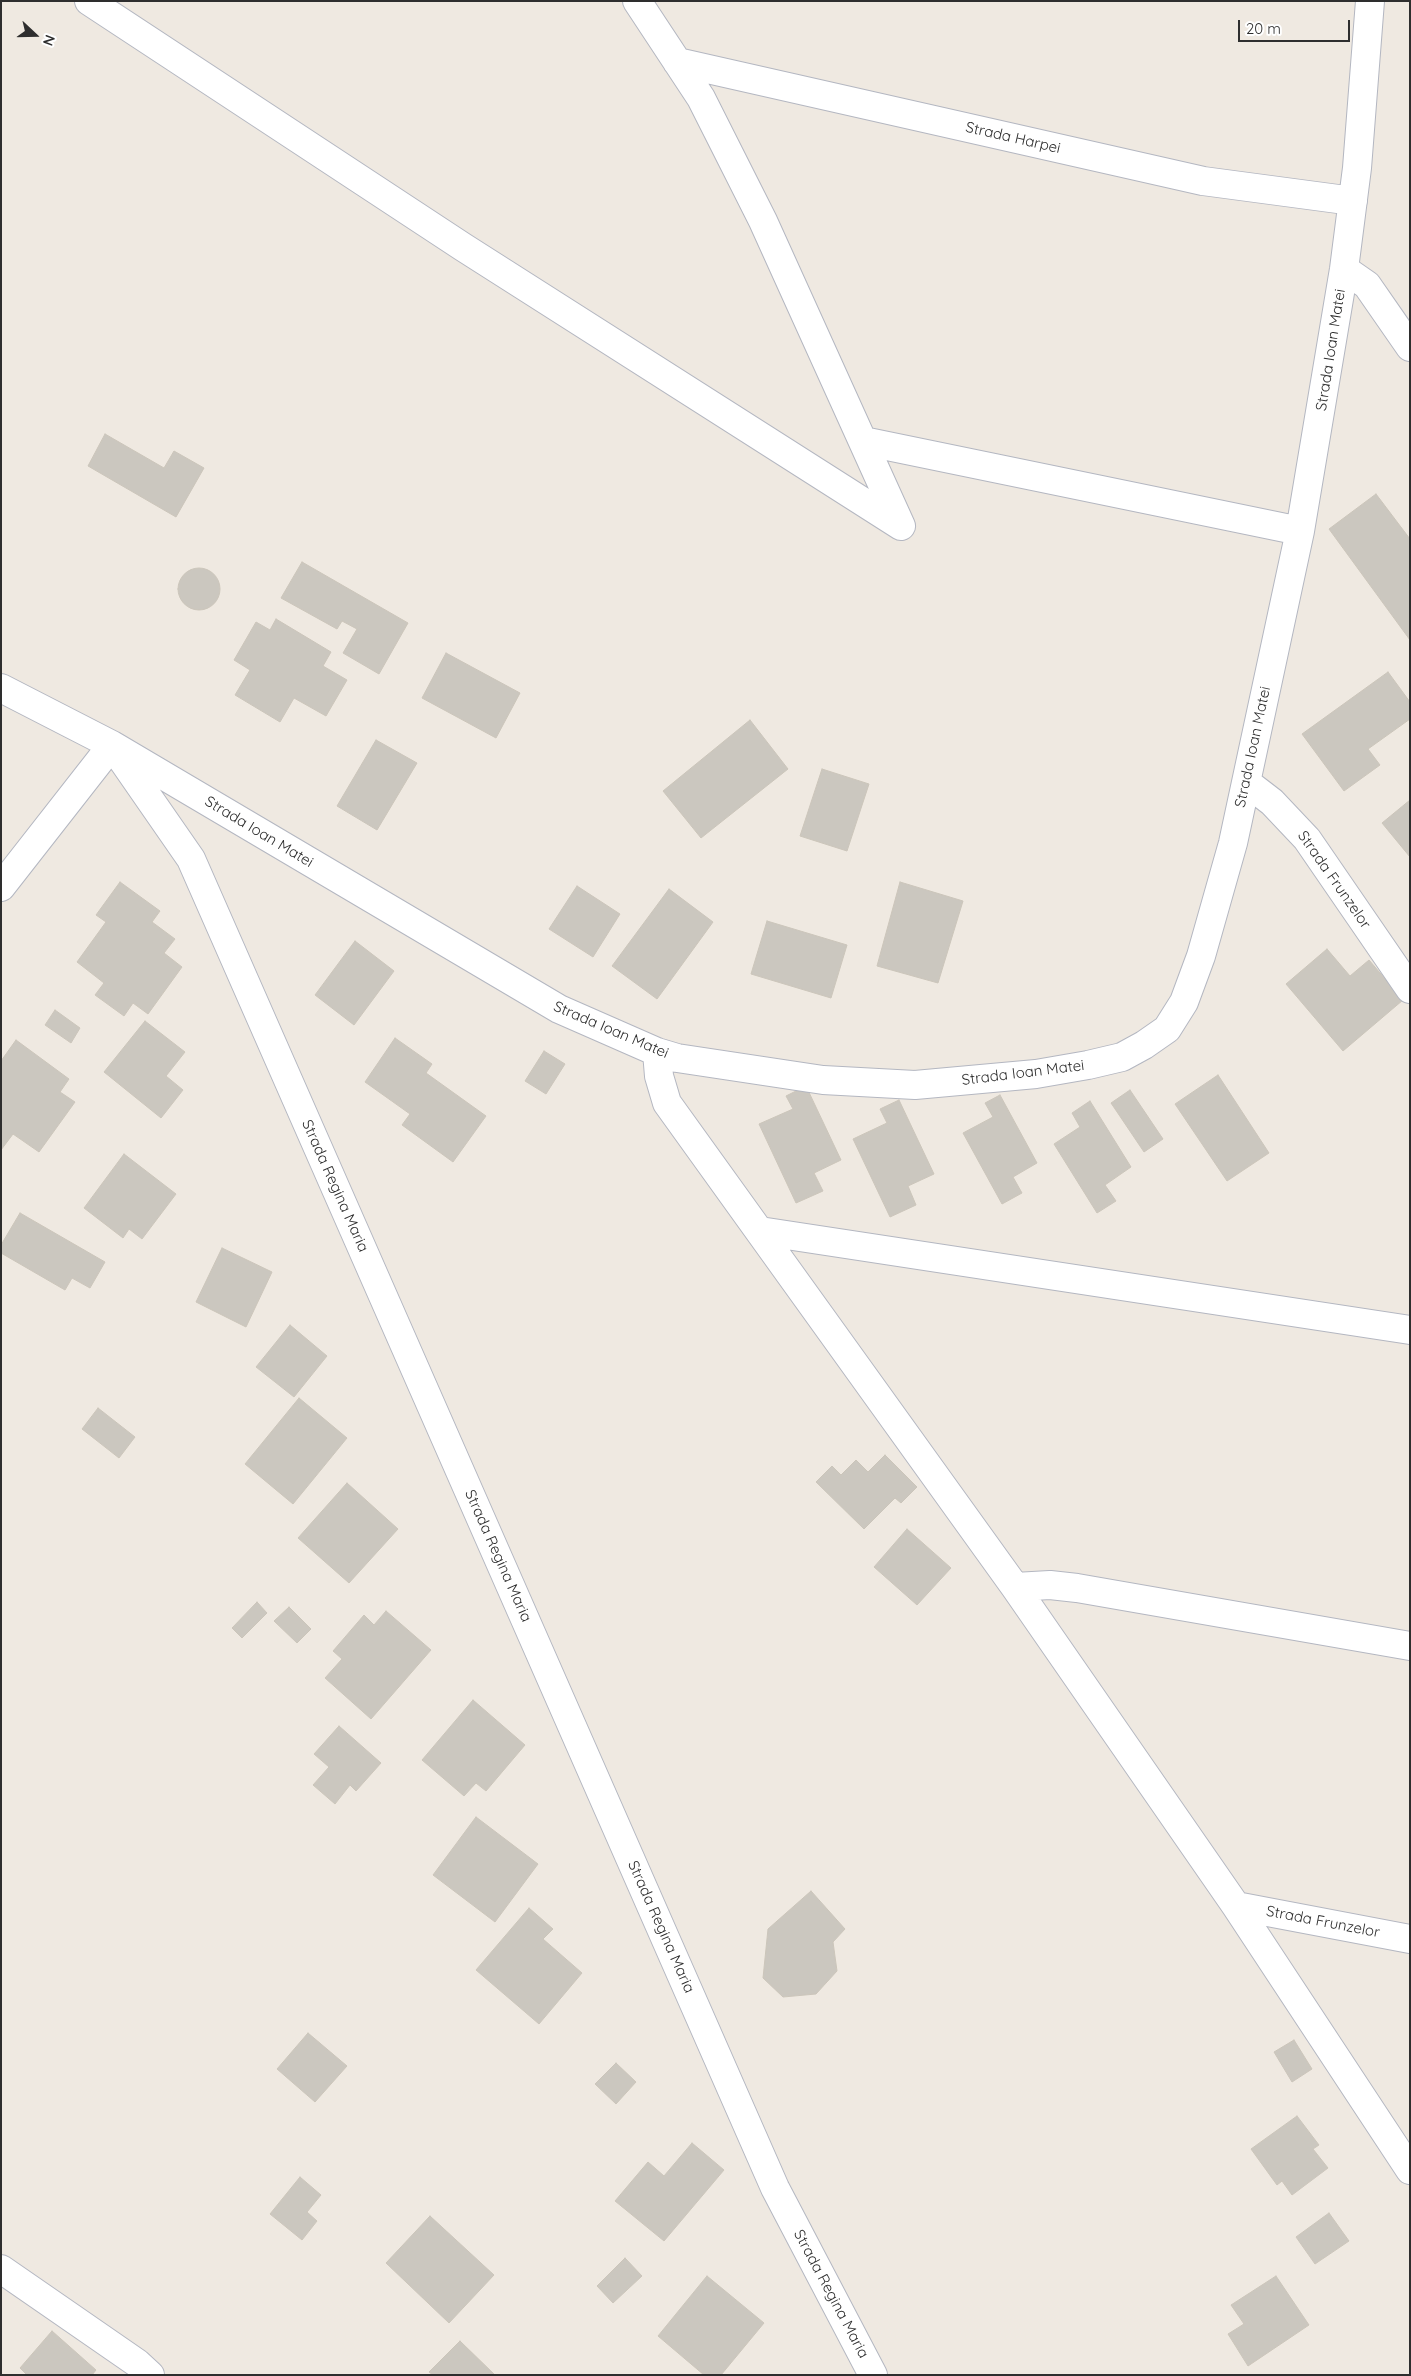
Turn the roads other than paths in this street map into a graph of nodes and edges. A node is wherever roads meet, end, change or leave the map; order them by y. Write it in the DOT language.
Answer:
graph roads {
  1 [pos="89,1"];
  2 [pos="637,1"];
  3 [pos="1370,1"];
  4 [pos="677,62"];
  5 [pos="1353,201"];
  6 [pos="1344,269"];
  7 [pos="1410,347"];
  8 [pos="863,441"];
  9 [pos="1300,532"];
  10 [pos="1,688"];
  11 [pos="112,745"];
  12 [pos="1246,782"];
  13 [pos="1,887"];
  14 [pos="1410,989"];
  15 [pos="657,1052"];
  16 [pos="760,1231"];
  17 [pos="1410,1330"];
  18 [pos="1015,1587"];
  19 [pos="1410,1646"];
  20 [pos="1236,1906"];
  21 [pos="1410,1939"];
  22 [pos="1410,2170"];
  23 [pos="4,2276"];
  24 [pos="150,2375"];
  25 [pos="873,2375"];
  1 -- 8 [label="street"];
  2 -- 4 [label="street"];
  3 -- 5 [label="street, Strada Ioan Matei"];
  4 -- 5 [label="street, Strada Harpei"];
  4 -- 8 [label="street"];
  5 -- 6 [label="street, Strada Ioan Matei"];
  6 -- 7 [label="street"];
  6 -- 9 [label="street, Strada Ioan Matei"];
  8 -- 9 [label="street"];
  9 -- 12 [label="street, Strada Ioan Matei"];
  10 -- 11 [label="street, Strada Regina Maria"];
  11 -- 13 [label="street"];
  11 -- 15 [label="street, Strada Ioan Matei"];
  11 -- 25 [label="street, Strada Regina Maria"];
  12 -- 14 [label="street, Strada Frunzelor"];
  12 -- 15 [label="street, Strada Ioan Matei"];
  15 -- 16 [label="street"];
  16 -- 17 [label="street"];
  16 -- 18 [label="street"];
  18 -- 19 [label="street"];
  18 -- 20 [label="street"];
  20 -- 21 [label="street, Strada Frunzelor"];
  20 -- 22 [label="street"];
  23 -- 24 [label="street"];
}
